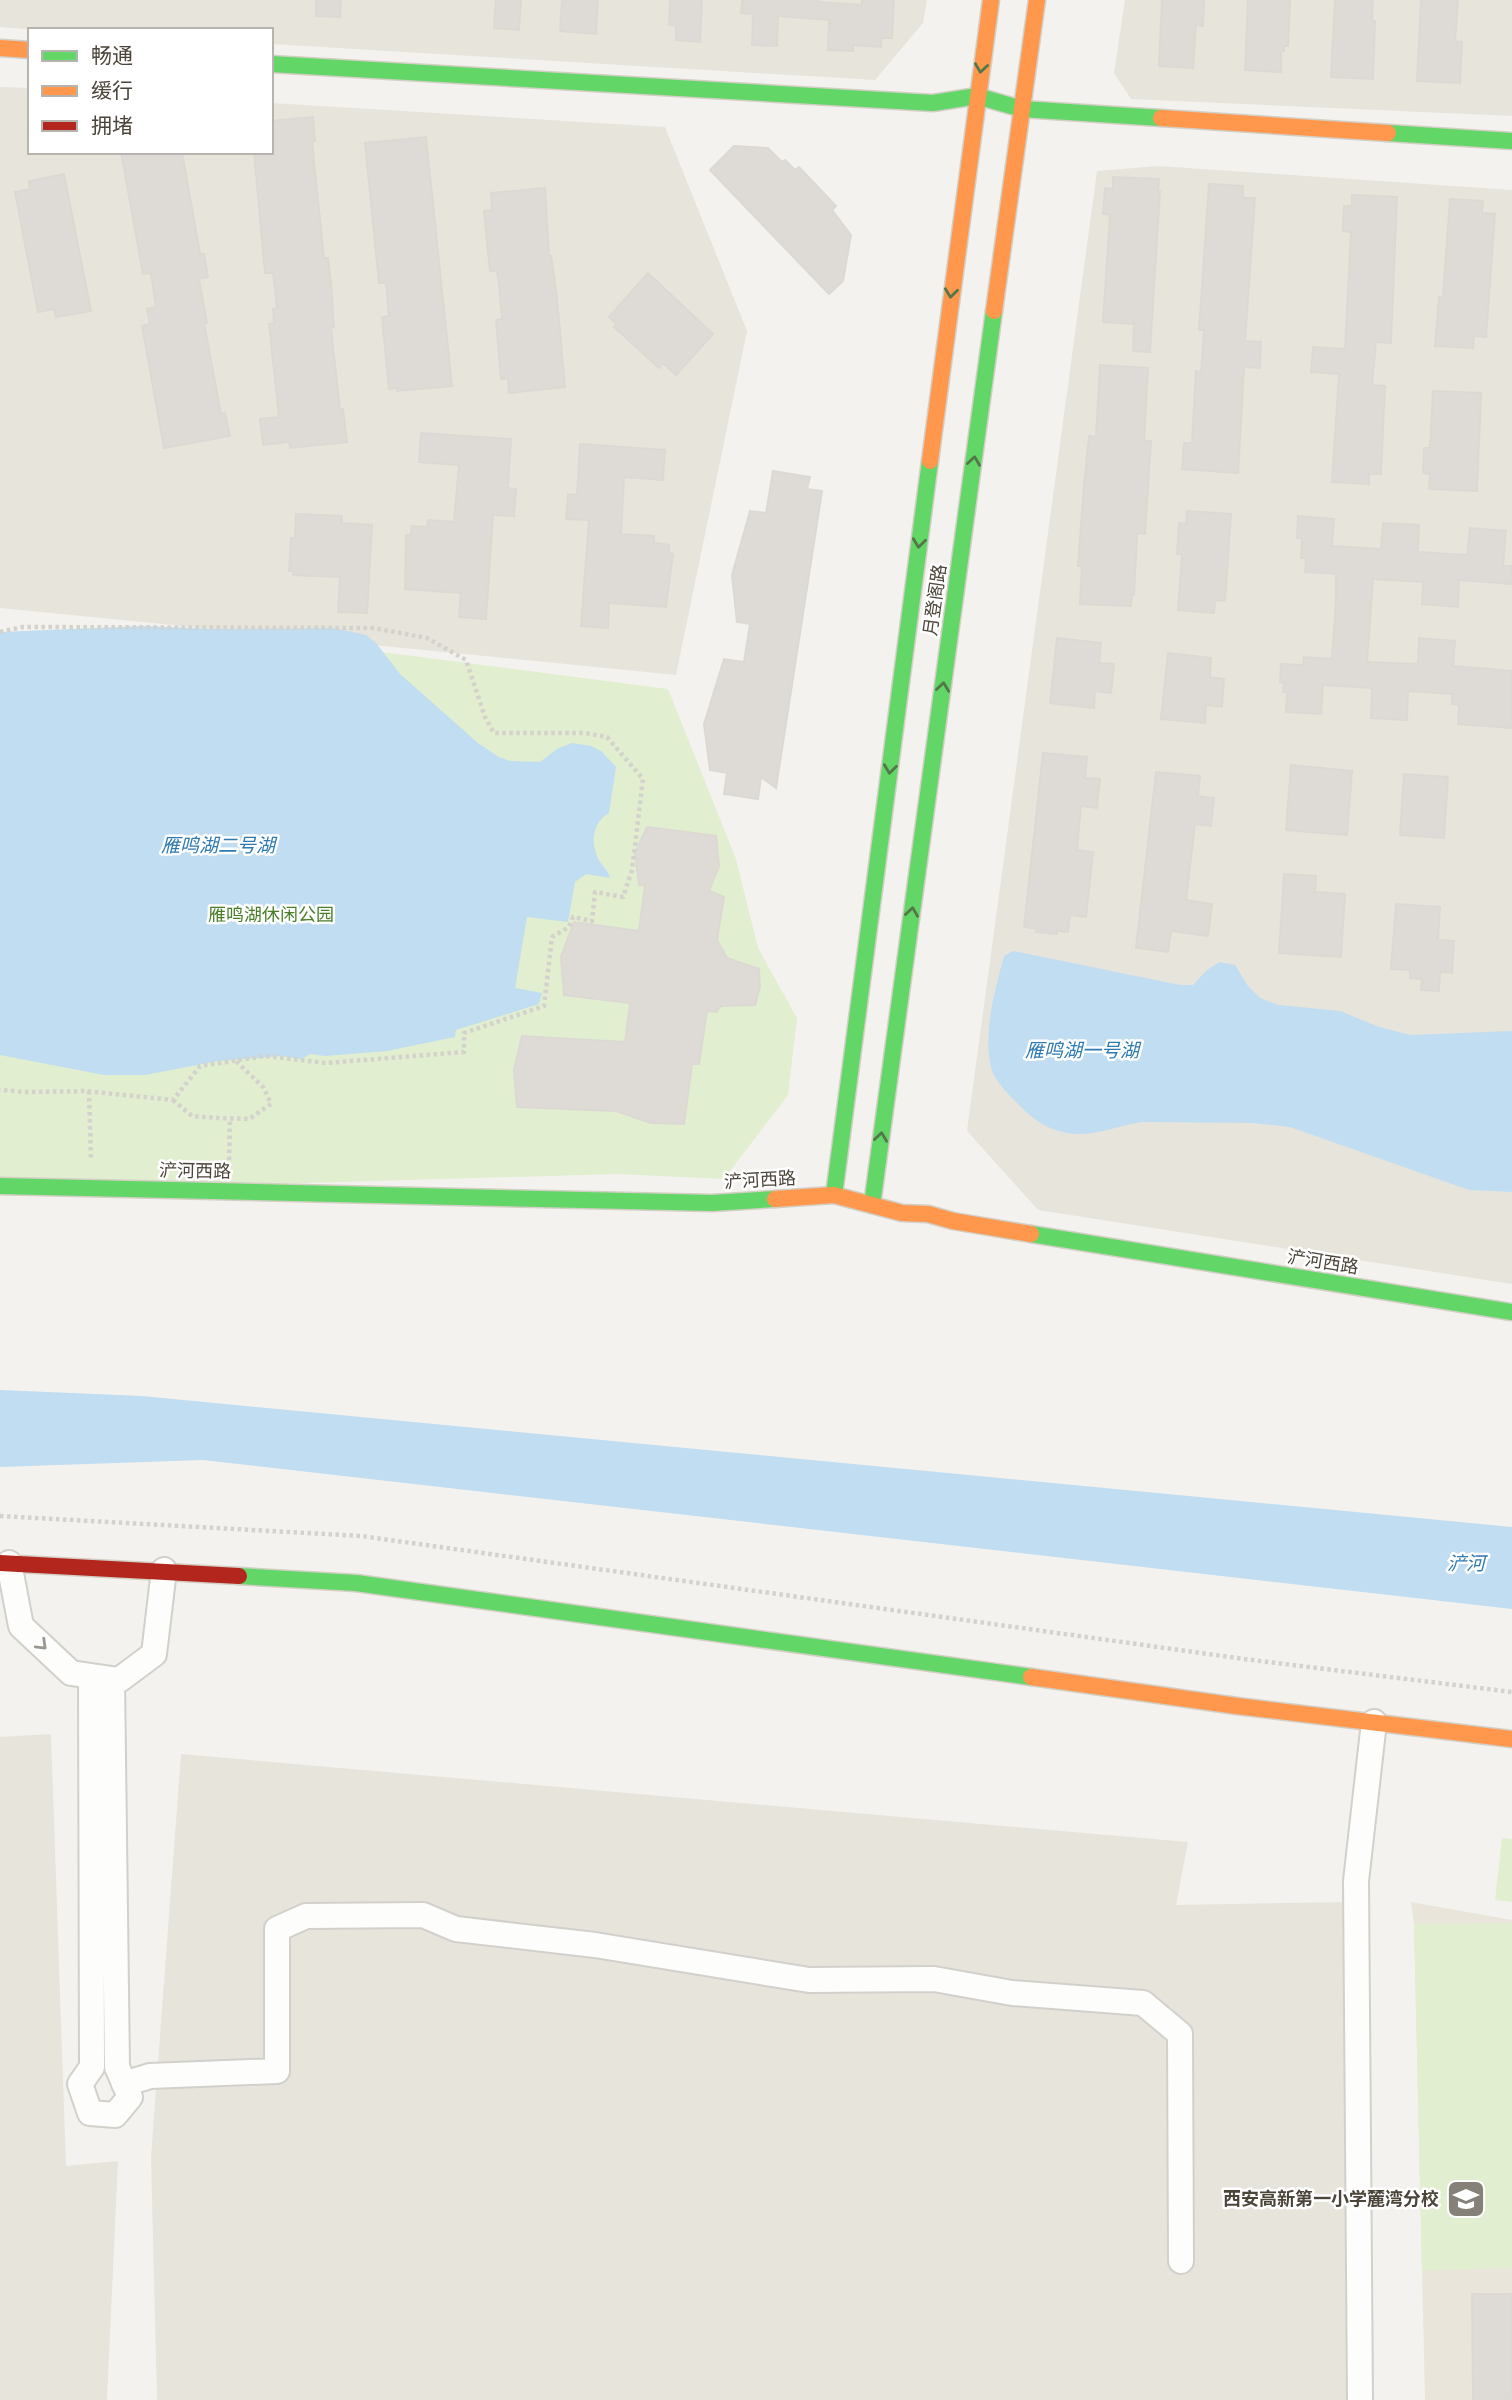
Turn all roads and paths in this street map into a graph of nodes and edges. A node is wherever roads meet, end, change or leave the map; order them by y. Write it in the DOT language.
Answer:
graph roads {
  1 [pos="991,0"];
  2 [pos="1037,0"];
  3 [pos="0,48"];
  4 [pos="28,50"];
  5 [pos="273,64"];
  6 [pos="977,96"];
  7 [pos="1022,109"];
  8 [pos="1512,141"];
  9 [pos="0,632"];
  10 [pos="235,1061"];
  11 [pos="0,1090"];
  12 [pos="89,1091"];
  13 [pos="173,1100"];
  14 [pos="230,1118"];
  15 [pos="0,1186"];
  16 [pos="92,1188"];
  17 [pos="228,1191"];
  18 [pos="834,1195"];
  19 [pos="872,1205"];
  20 [pos="1512,1312"];
  21 [pos="0,1516"];
  22 [pos="4,1563"];
  23 [pos="164,1570"];
  24 [pos="101,1678"];
  25 [pos="1512,1692"];
  26 [pos="1374,1722"];
  27 [pos="1512,1739"];
  28 [pos="124,2084"];
  29 [pos="1181,2261"];
  30 [pos="1360,2400"];
  1 -- 6 [label="street, 月登阁路, one-way"];
  2 -- 7 [label="street, 月登阁路"];
  3 -- 4 [label="street"];
  5 -- 6 [label="street"];
  6 -- 7 [label="street"];
  6 -- 18 [label="street, 月登阁路, one-way"];
  7 -- 8 [label="street"];
  19 -- 7 [label="street, 月登阁路, one-way"];
  9 -- 10 [label="path"];
  10 -- 13 [label="path"];
  10 -- 14 [label="path"];
  11 -- 12 [label="path"];
  12 -- 13 [label="path"];
  12 -- 16 [label="path"];
  13 -- 14 [label="path"];
  14 -- 17 [label="path"];
  15 -- 16 [label="street, 浐河西路"];
  16 -- 17 [label="street, 浐河西路"];
  17 -- 18 [label="street, 浐河西路"];
  18 -- 19 [label="street, 浐河西路"];
  19 -- 20 [label="street, 浐河西路"];
  21 -- 25 [label="path"];
  22 -- 23 [label="street"];
  22 -- 24 [label="street, one-way"];
  23 -- 24 [label="street"];
  23 -- 26 [label="street"];
  24 -- 28 [label="street"];
  24 -- 28 [label="street"];
  26 -- 27 [label="street"];
  26 -- 30 [label="street"];
  28 -- 29 [label="street"];
}
